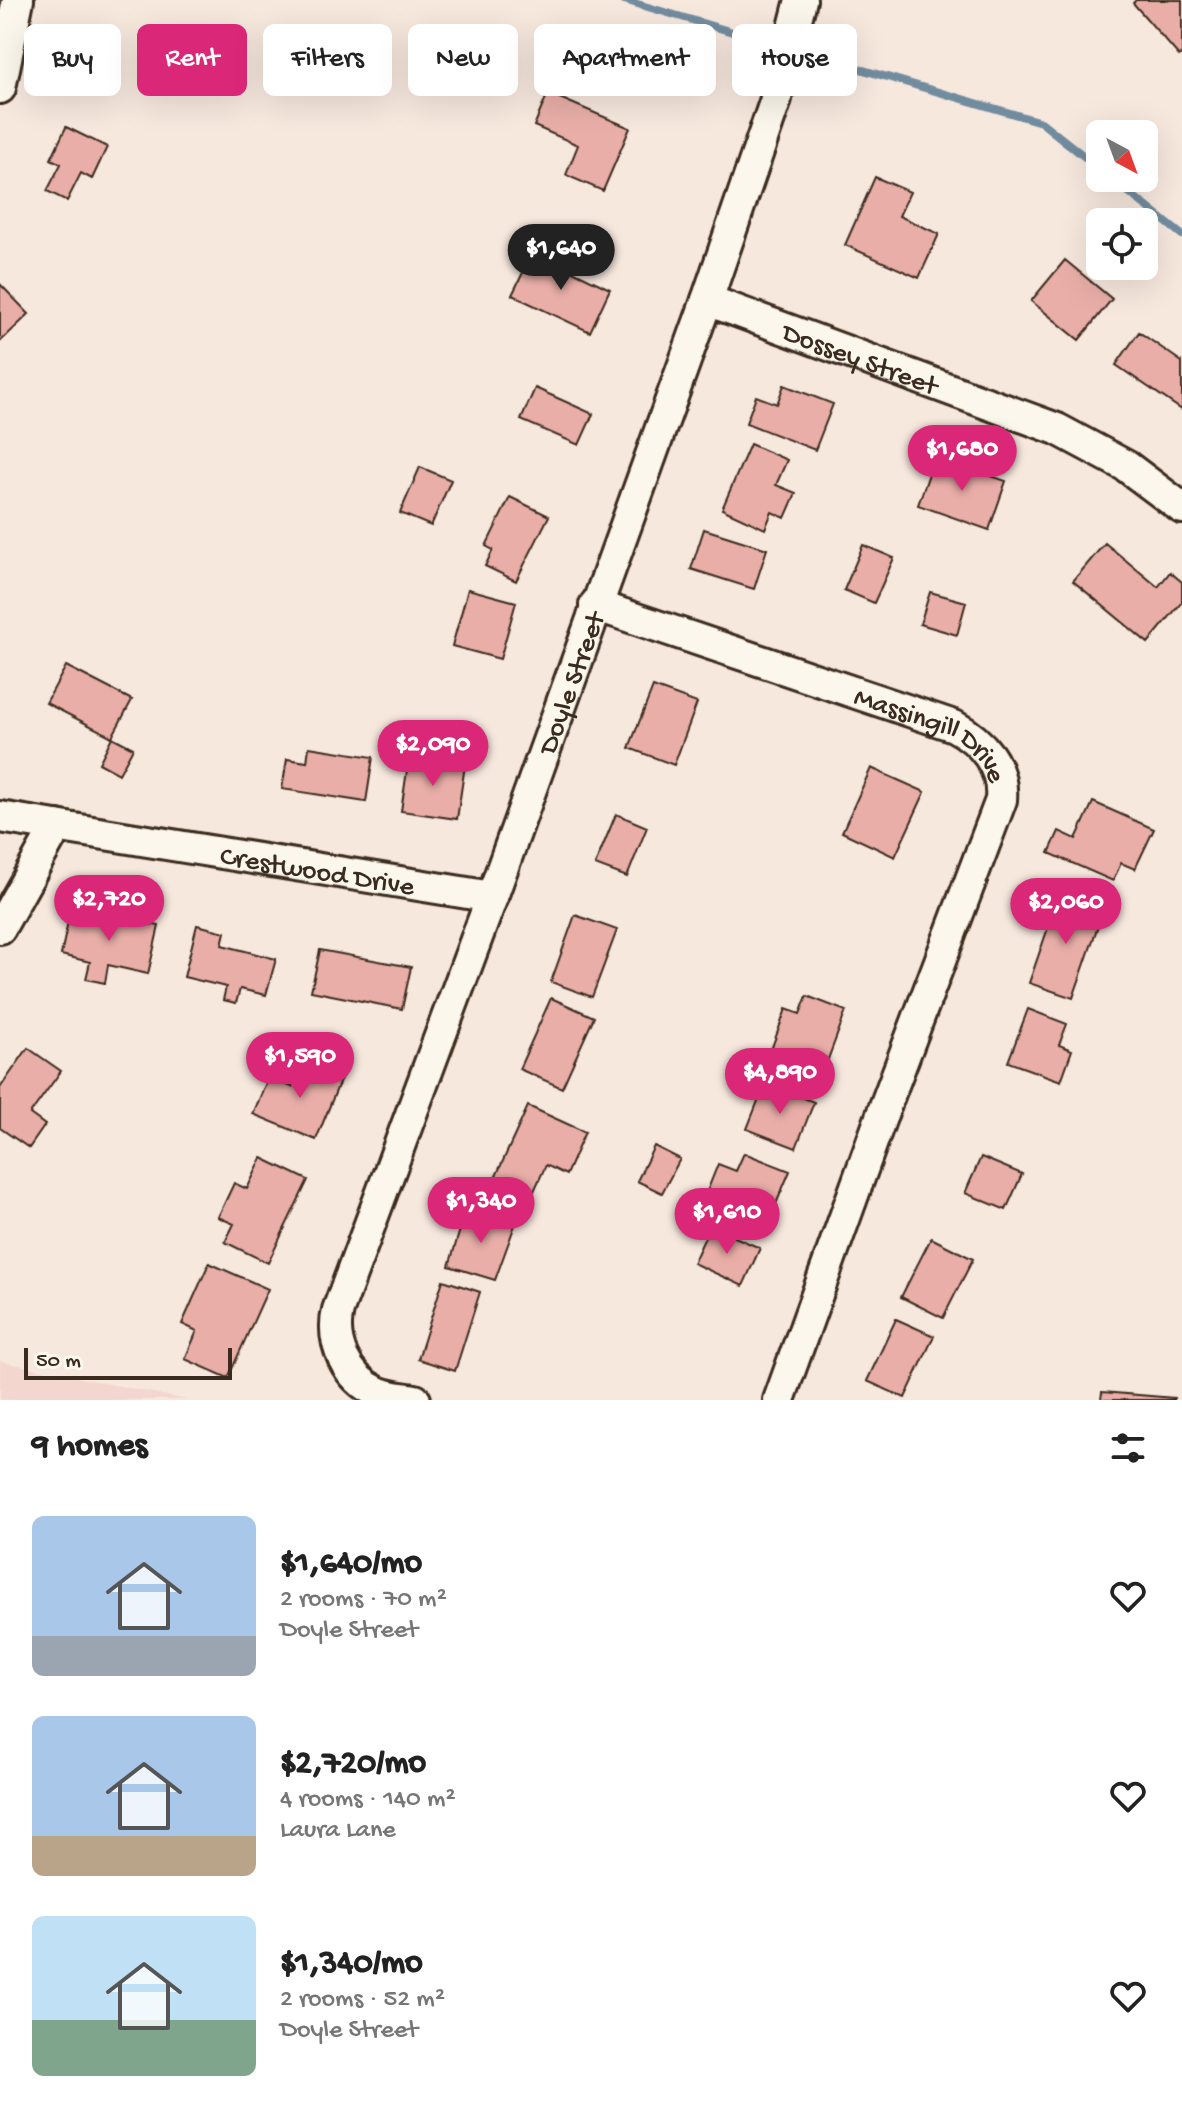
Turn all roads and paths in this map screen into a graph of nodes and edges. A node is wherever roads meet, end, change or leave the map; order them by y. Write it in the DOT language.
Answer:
graph roads {
  1 [pos="18,0"];
  2 [pos="801,0"];
  3 [pos="0,88"];
  4 [pos="707,300"];
  5 [pos="1182,508"];
  6 [pos="595,605"];
  7 [pos="0,817"];
  8 [pos="57,826"];
  9 [pos="492,897"];
  10 [pos="0,928"];
  11 [pos="415,1400"];
  12 [pos="779,1400"];
  1 -- 3 [label="street"];
  2 -- 4 [label="street, Doyle Street"];
  4 -- 5 [label="street, Dossey Street"];
  4 -- 6 [label="street, Doyle Street"];
  6 -- 9 [label="street, Doyle Street"];
  6 -- 12 [label="street, Massingill Drive"];
  7 -- 8 [label="street, Crestwood Drive"];
  8 -- 9 [label="street, Crestwood Drive"];
  8 -- 10 [label="street"];
  9 -- 11 [label="street, Doyle Street"];
}
